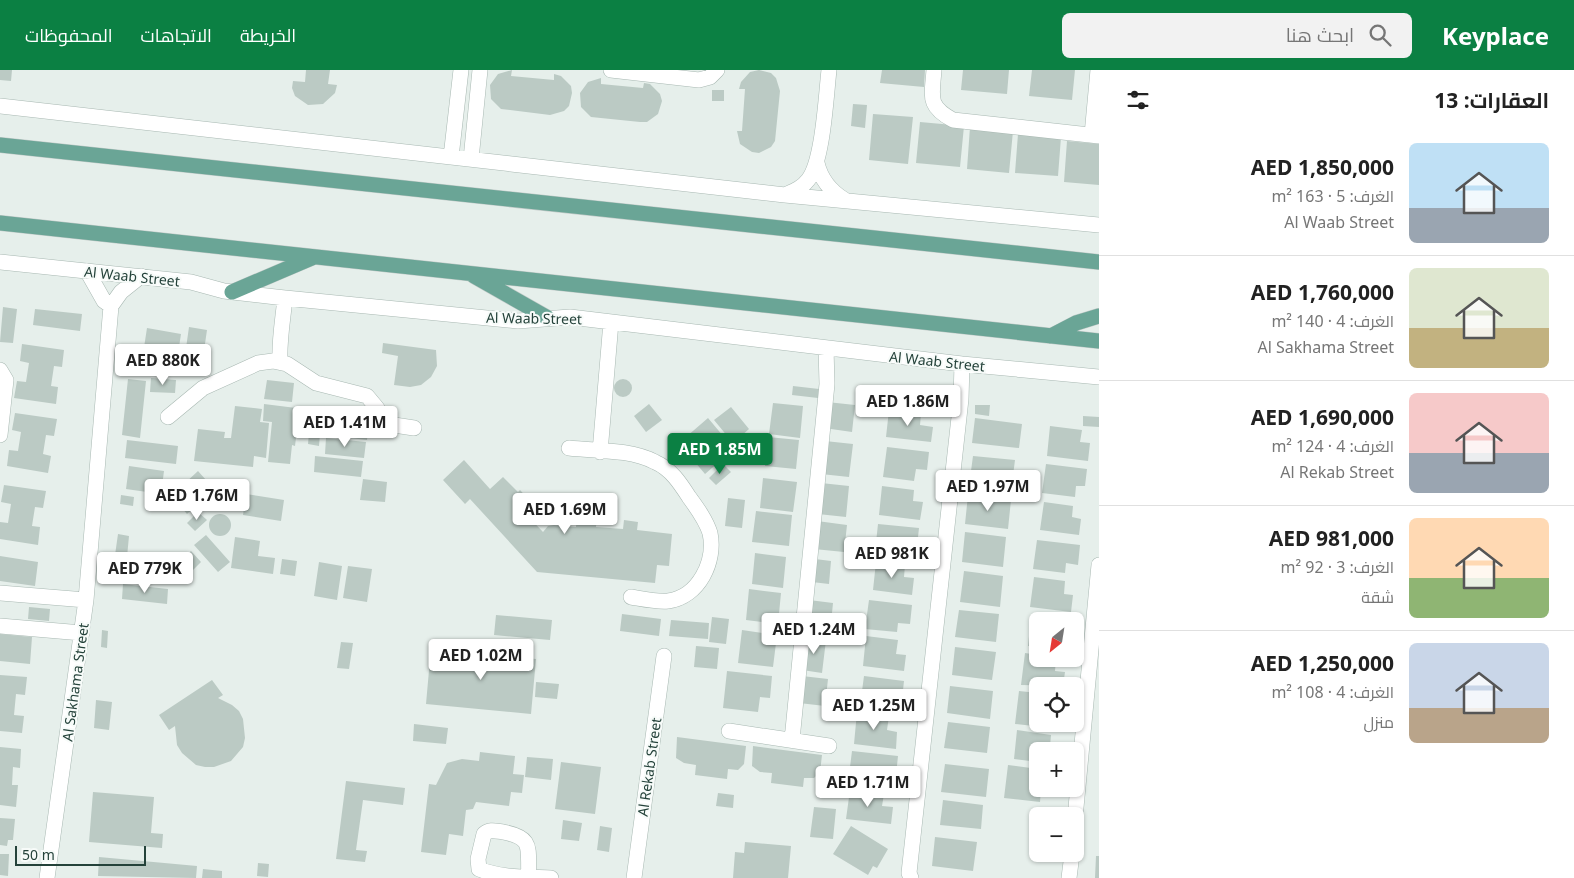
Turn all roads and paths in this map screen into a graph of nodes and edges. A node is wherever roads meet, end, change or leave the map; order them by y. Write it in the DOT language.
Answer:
graph roads {
  1 [pos="461,70"];
  2 [pos="480,70"];
  3 [pos="611,70"];
  4 [pos="717,70"];
  5 [pos="829,70"];
  6 [pos="934,70"];
  7 [pos="1098,70"];
  8 [pos="0,106"];
  9 [pos="1095,135"];
  10 [pos="0,145"];
  11 [pos="451,157"];
  12 [pos="471,159"];
  13 [pos="817,163"];
  14 [pos="785,195"];
  15 [pos="845,200"];
  16 [pos="0,223"];
  17 [pos="1099,225"];
  18 [pos="315,257"];
  19 [pos="0,262"];
  20 [pos="1099,262"];
  21 [pos="87,271"];
  22 [pos="468,273"];
  23 [pos="141,276"];
  24 [pos="232,292"];
  25 [pos="285,298"];
  26 [pos="111,306"];
  27 [pos="1099,316"];
  28 [pos="548,318"];
  29 [pos="611,322"];
  30 [pos="1052,336"];
  31 [pos="1099,341"];
  32 [pos="826,348"];
  33 [pos="280,362"];
  34 [pos="962,364"];
  35 [pos="0,370"];
  36 [pos="1099,377"];
  37 [pos="168,417"];
  38 [pos="414,428"];
  39 [pos="0,435"];
  40 [pos="569,448"];
  41 [pos="600,452"];
  42 [pos="1099,565"];
  43 [pos="0,593"];
  44 [pos="631,597"];
  45 [pos="86,600"];
  46 [pos="0,626"];
  47 [pos="82,633"];
  48 [pos="664,656"];
  49 [pos="729,731"];
  50 [pos="792,740"];
  51 [pos="829,746"];
  52 [pos="1076,807"];
  53 [pos="1071,862"];
  54 [pos="529,877"];
  55 [pos="47,878"];
  56 [pos="551,878"];
  57 [pos="634,878"];
  58 [pos="911,878"];
  59 [pos="1069,878"];
  1 -- 11 [label="street"];
  2 -- 12 [label="street"];
  3 -- 4 [label="street"];
  5 -- 13 [label="street"];
  6 -- 9 [label="street"];
  7 -- 9 [label="street"];
  8 -- 11 [label="street"];
  10 -- 20 [label="main road"];
  11 -- 12 [label="street"];
  12 -- 14 [label="street"];
  13 -- 14 [label="street"];
  13 -- 15 [label="street"];
  14 -- 15 [label="street"];
  15 -- 17 [label="street"];
  16 -- 18 [label="main road"];
  18 -- 22 [label="main road"];
  18 -- 24 [label="main road"];
  19 -- 21 [label="street, Al Waab Street"];
  21 -- 23 [label="street, Al Waab Street"];
  21 -- 26 [label="street"];
  22 -- 28 [label="main road"];
  22 -- 30 [label="main road"];
  23 -- 24 [label="street, Al Waab Street"];
  23 -- 26 [label="street"];
  24 -- 25 [label="street, Al Waab Street"];
  25 -- 28 [label="street, Al Waab Street"];
  25 -- 33 [label="street"];
  26 -- 45 [label="street, Al Sakhama Street"];
  27 -- 30 [label="main road"];
  28 -- 29 [label="street, Al Waab Street"];
  29 -- 32 [label="street, Al Waab Street"];
  29 -- 41 [label="street"];
  30 -- 31 [label="main road"];
  32 -- 34 [label="street, Al Waab Street"];
  32 -- 50 [label="street"];
  33 -- 37 [label="street"];
  33 -- 38 [label="street"];
  34 -- 36 [label="street, Al Waab Street"];
  34 -- 58 [label="street"];
  35 -- 39 [label="street"];
  40 -- 41 [label="street"];
  41 -- 44 [label="street"];
  42 -- 52 [label="street"];
  43 -- 45 [label="street"];
  45 -- 47 [label="street, Al Sakhama Street"];
  46 -- 47 [label="street"];
  47 -- 55 [label="street, Al Sakhama Street"];
  48 -- 57 [label="street, Al Rekab Street"];
  49 -- 50 [label="street"];
  50 -- 51 [label="street"];
  53 -- 59 [label="street"];
  54 -- 56 [label="street"];
}
